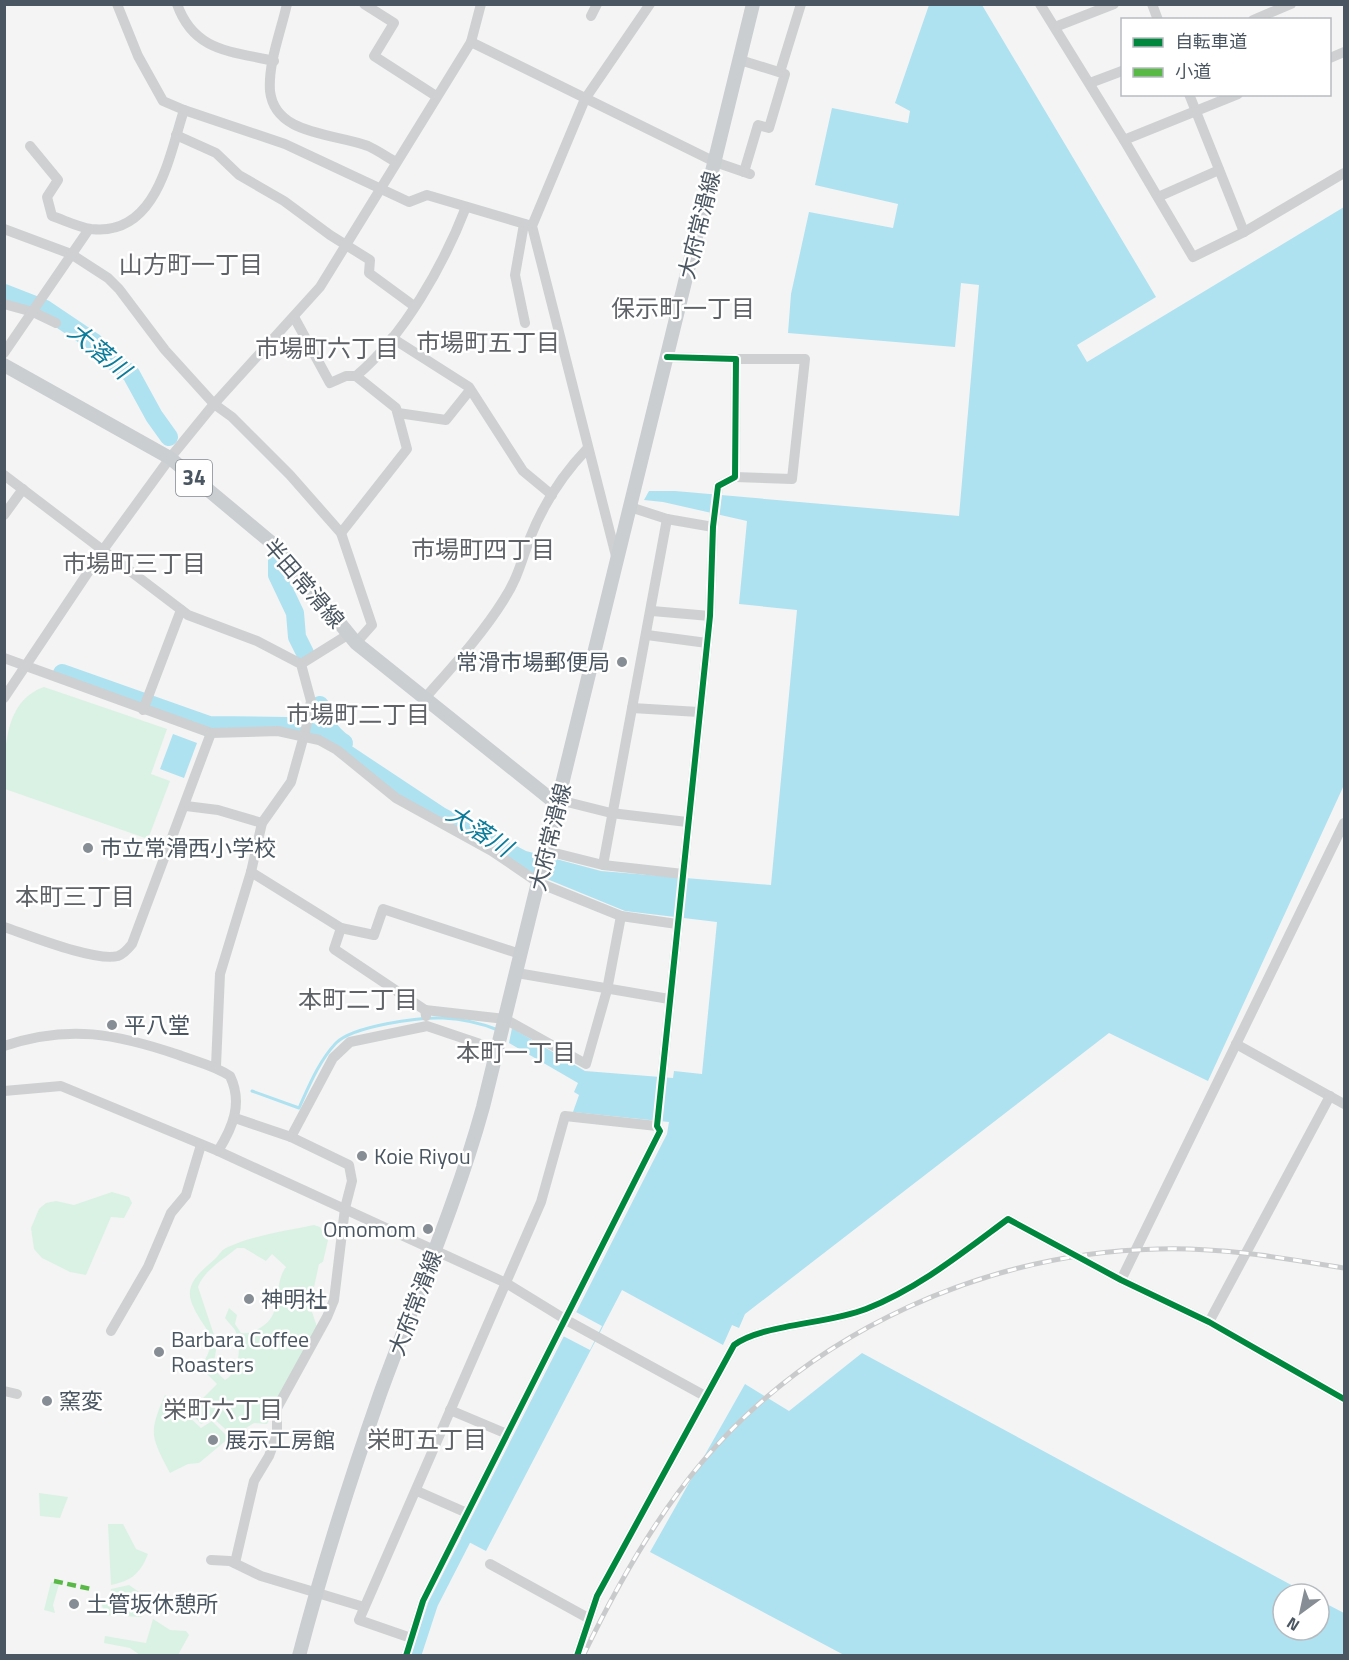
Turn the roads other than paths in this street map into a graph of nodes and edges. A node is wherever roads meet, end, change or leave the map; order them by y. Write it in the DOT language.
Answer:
graph roads {
  1 [pos="117,4"];
  2 [pos="177,4"];
  3 [pos="288,4"];
  4 [pos="364,4"];
  5 [pos="481,4"];
  6 [pos="597,4"];
  7 [pos="650,4"];
  8 [pos="753,4"];
  9 [pos="801,4"];
  10 [pos="1040,4"];
  11 [pos="1114,4"];
  12 [pos="1291,4"];
  13 [pos="591,16"];
  14 [pos="1258,18"];
  15 [pos="1055,27"];
  16 [pos="471,42"];
  17 [pos="740,60"];
  18 [pos="274,61"];
  19 [pos="1121,71"];
  20 [pos="780,72"];
  21 [pos="1090,83"];
  22 [pos="436,96"];
  23 [pos="1190,96"];
  24 [pos="1233,96"];
  25 [pos="585,99"];
  26 [pos="184,110"];
  27 [pos="1196,111"];
  28 [pos="292,124"];
  29 [pos="176,135"];
  30 [pos="1125,140"];
  31 [pos="285,144"];
  32 [pos="30,146"];
  33 [pos="396,162"];
  34 [pos="715,162"];
  35 [pos="1219,170"];
  36 [pos="1344,173"];
  37 [pos="380,189"];
  38 [pos="1158,197"];
  39 [pos="466,207"];
  40 [pos="528,225"];
  41 [pos="4,229"];
  42 [pos="89,229"];
  43 [pos="1244,232"];
  44 [pos="345,245"];
  45 [pos="71,254"];
  46 [pos="4,304"];
  47 [pos="414,306"];
  48 [pos="36,308"];
  49 [pos="294,317"];
  50 [pos="56,322"];
  51 [pos="525,323"];
  52 [pos="392,338"];
  53 [pos="4,353"];
  54 [pos="667,357"];
  55 [pos="736,359"];
  56 [pos="4,365"];
  57 [pos="356,376"];
  58 [pos="470,390"];
  59 [pos="214,404"];
  60 [pos="398,413"];
  61 [pos="587,449"];
  62 [pos="170,458"];
  63 [pos="4,475"];
  64 [pos="735,477"];
  65 [pos="23,489"];
  66 [pos="552,495"];
  67 [pos="630,507"];
  68 [pos="4,515"];
  69 [pos="667,519"];
  70 [pos="712,527"];
  71 [pos="341,533"];
  72 [pos="103,550"];
  73 [pos="617,562"];
  74 [pos="181,610"];
  75 [pos="652,611"];
  76 [pos="710,616"];
  77 [pos="647,636"];
  78 [pos="353,638"];
  79 [pos="707,643"];
  80 [pos="4,658"];
  81 [pos="301,664"];
  82 [pos="25,665"];
  83 [pos="4,698"];
  84 [pos="425,698"];
  85 [pos="632,708"];
  86 [pos="143,709"];
  87 [pos="699,712"];
  88 [pos="305,730"];
  89 [pos="212,733"];
  90 [pos="559,802"];
  91 [pos="186,806"];
  92 [pos="611,813"];
  93 [pos="687,822"];
  94 [pos="262,823"];
  95 [pos="1344,823"];
  96 [pos="547,854"];
  97 [pos="603,865"];
  98 [pos="251,872"];
  99 [pos="683,874"];
  100 [pos="540,880"];
  101 [pos="621,916"];
  102 [pos="677,924"];
  103 [pos="4,927"];
  104 [pos="341,928"];
  105 [pos="520,954"];
  106 [pos="517,973"];
  107 [pos="607,990"];
  108 [pos="669,999"];
  109 [pos="425,1011"];
  110 [pos="427,1025"];
  111 [pos="502,1033"];
  112 [pos="1236,1044"];
  113 [pos="4,1046"];
  114 [pos="216,1066"];
  115 [pos="4,1091"];
  116 [pos="1330,1096"];
  117 [pos="1344,1104"];
  118 [pos="236,1118"];
  119 [pos="657,1126"];
  120 [pos="291,1137"];
  121 [pos="201,1145"];
  122 [pos="218,1151"];
  123 [pos="345,1208"];
  124 [pos="435,1252"];
  125 [pos="1121,1280"];
  126 [pos="506,1283"];
  127 [pos="567,1321"];
  128 [pos="1209,1322"];
  129 [pos="111,1331"];
  130 [pos="4,1391"];
  131 [pos="17,1394"];
  132 [pos="705,1396"];
  133 [pos="1344,1399"];
  134 [pos="450,1410"];
  135 [pos="507,1434"];
  136 [pos="417,1491"];
  137 [pos="467,1513"];
  138 [pos="211,1560"];
  139 [pos="235,1563"];
  140 [pos="490,1564"];
  141 [pos="315,1593"];
  142 [pos="364,1607"];
  143 [pos="588,1617"];
  144 [pos="411,1638"];
  145 [pos="299,1656"];
  146 [pos="406,1656"];
  147 [pos="577,1656"];
  1 -- 26 [label="street"];
  2 -- 18 [label="street"];
  3 -- 18 [label="street"];
  4 -- 22 [label="street"];
  5 -- 16 [label="street"];
  6 -- 13 [label="street"];
  7 -- 25 [label="street"];
  8 -- 17 [label="main road, 大府常滑線"];
  9 -- 20 [label="street"];
  10 -- 15 [label="street"];
  11 -- 15 [label="street"];
  12 -- 14 [label="street"];
  15 -- 21 [label="street"];
  16 -- 22 [label="street"];
  16 -- 25 [label="street"];
  17 -- 20 [label="street"];
  17 -- 34 [label="main road, 大府常滑線"];
  18 -- 28 [label="street"];
  19 -- 21 [label="street"];
  20 -- 34 [label="street"];
  21 -- 30 [label="street"];
  22 -- 33 [label="street"];
  23 -- 27 [label="street"];
  24 -- 27 [label="street"];
  25 -- 34 [label="street"];
  25 -- 40 [label="street"];
  26 -- 29 [label="street"];
  26 -- 31 [label="street"];
  27 -- 30 [label="street"];
  27 -- 35 [label="street"];
  28 -- 31 [label="street"];
  28 -- 33 [label="street"];
  29 -- 42 [label="street"];
  29 -- 44 [label="street"];
  30 -- 38 [label="street"];
  31 -- 37 [label="street"];
  32 -- 42 [label="street"];
  33 -- 37 [label="street"];
  34 -- 54 [label="main road, 大府常滑線"];
  35 -- 38 [label="street"];
  35 -- 43 [label="street"];
  36 -- 43 [label="street"];
  37 -- 39 [label="street"];
  37 -- 44 [label="street"];
  38 -- 43 [label="street"];
  39 -- 40 [label="street"];
  39 -- 47 [label="street"];
  40 -- 51 [label="street"];
  40 -- 61 [label="street"];
  41 -- 45 [label="street"];
  42 -- 45 [label="street"];
  44 -- 47 [label="street"];
  44 -- 49 [label="street"];
  45 -- 48 [label="street"];
  45 -- 59 [label="street"];
  46 -- 48 [label="street"];
  47 -- 52 [label="street"];
  48 -- 50 [label="street"];
  48 -- 53 [label="street"];
  49 -- 57 [label="street"];
  49 -- 59 [label="street"];
  52 -- 57 [label="street"];
  52 -- 58 [label="street"];
  54 -- 55 [label="street"];
  54 -- 67 [label="main road, 大府常滑線"];
  55 -- 64 [label="street"];
  55 -- 64 [label="street"];
  56 -- 62 [label="main road, 半田常滑線 / 34"];
  57 -- 60 [label="street"];
  58 -- 60 [label="street"];
  58 -- 66 [label="street"];
  59 -- 62 [label="street"];
  59 -- 71 [label="street"];
  60 -- 71 [label="street"];
  61 -- 66 [label="street"];
  61 -- 73 [label="street"];
  62 -- 72 [label="street"];
  62 -- 78 [label="main road, 半田常滑線 / 34"];
  63 -- 65 [label="street"];
  64 -- 70 [label="street"];
  65 -- 68 [label="street"];
  65 -- 72 [label="street"];
  66 -- 84 [label="street"];
  67 -- 69 [label="street"];
  67 -- 73 [label="main road, 大府常滑線"];
  69 -- 70 [label="street"];
  69 -- 75 [label="street"];
  70 -- 76 [label="street"];
  71 -- 78 [label="street"];
  72 -- 74 [label="street"];
  72 -- 82 [label="street"];
  73 -- 90 [label="main road, 大府常滑線"];
  74 -- 81 [label="street"];
  74 -- 86 [label="street"];
  75 -- 76 [label="street"];
  75 -- 77 [label="street"];
  76 -- 79 [label="street"];
  77 -- 79 [label="street"];
  77 -- 85 [label="street"];
  78 -- 81 [label="street"];
  78 -- 84 [label="main road, 半田常滑線 / 34"];
  79 -- 87 [label="street"];
  80 -- 82 [label="street"];
  81 -- 88 [label="street"];
  82 -- 83 [label="street"];
  82 -- 86 [label="street"];
  84 -- 90 [label="main road, 半田常滑線 / 34"];
  85 -- 87 [label="street"];
  85 -- 92 [label="street"];
  86 -- 89 [label="street"];
  87 -- 93 [label="street"];
  88 -- 89 [label="street"];
  88 -- 94 [label="street"];
  88 -- 100 [label="street"];
  89 -- 91 [label="street"];
  90 -- 92 [label="street"];
  90 -- 96 [label="main road, 大府常滑線"];
  91 -- 94 [label="street"];
  91 -- 103 [label="street"];
  92 -- 93 [label="street"];
  92 -- 97 [label="street"];
  93 -- 99 [label="street"];
  94 -- 98 [label="street"];
  95 -- 112 [label="street"];
  96 -- 97 [label="street"];
  96 -- 100 [label="main road, 大府常滑線"];
  97 -- 99 [label="street"];
  98 -- 104 [label="street"];
  98 -- 114 [label="street"];
  99 -- 102 [label="street"];
  100 -- 101 [label="street"];
  100 -- 105 [label="main road, 大府常滑線"];
  101 -- 102 [label="street"];
  101 -- 107 [label="street"];
  102 -- 108 [label="street"];
  104 -- 105 [label="street"];
  104 -- 109 [label="street"];
  105 -- 106 [label="main road, 大府常滑線"];
  106 -- 107 [label="street"];
  106 -- 111 [label="main road, 大府常滑線"];
  107 -- 108 [label="street"];
  107 -- 111 [label="street"];
  108 -- 119 [label="street"];
  109 -- 110 [label="street"];
  109 -- 111 [label="street"];
  110 -- 111 [label="street"];
  110 -- 120 [label="street"];
  111 -- 124 [label="main road, 大府常滑線"];
  112 -- 116 [label="street"];
  112 -- 125 [label="street"];
  113 -- 114 [label="street"];
  114 -- 118 [label="street"];
  115 -- 121 [label="street"];
  116 -- 117 [label="street"];
  116 -- 128 [label="street"];
  118 -- 120 [label="street"];
  118 -- 122 [label="street"];
  119 -- 126 [label="street"];
  119 -- 127 [label="street"];
  120 -- 123 [label="street"];
  121 -- 122 [label="street"];
  121 -- 129 [label="street"];
  122 -- 123 [label="street"];
  123 -- 124 [label="street"];
  123 -- 139 [label="street"];
  124 -- 126 [label="street"];
  124 -- 141 [label="main road, 大府常滑線"];
  125 -- 128 [label="street"];
  125 -- 132 [label="street"];
  126 -- 127 [label="street"];
  126 -- 134 [label="street"];
  127 -- 132 [label="street"];
  127 -- 135 [label="street"];
  128 -- 133 [label="street"];
  130 -- 131 [label="street"];
  132 -- 143 [label="street"];
  134 -- 135 [label="street"];
  134 -- 136 [label="street"];
  135 -- 137 [label="street"];
  136 -- 137 [label="street"];
  136 -- 142 [label="street"];
  137 -- 144 [label="street"];
  138 -- 139 [label="street"];
  139 -- 141 [label="street"];
  140 -- 143 [label="street"];
  141 -- 142 [label="street"];
  141 -- 145 [label="main road, 大府常滑線"];
  142 -- 144 [label="street"];
  143 -- 147 [label="street"];
  144 -- 146 [label="street"];
}
